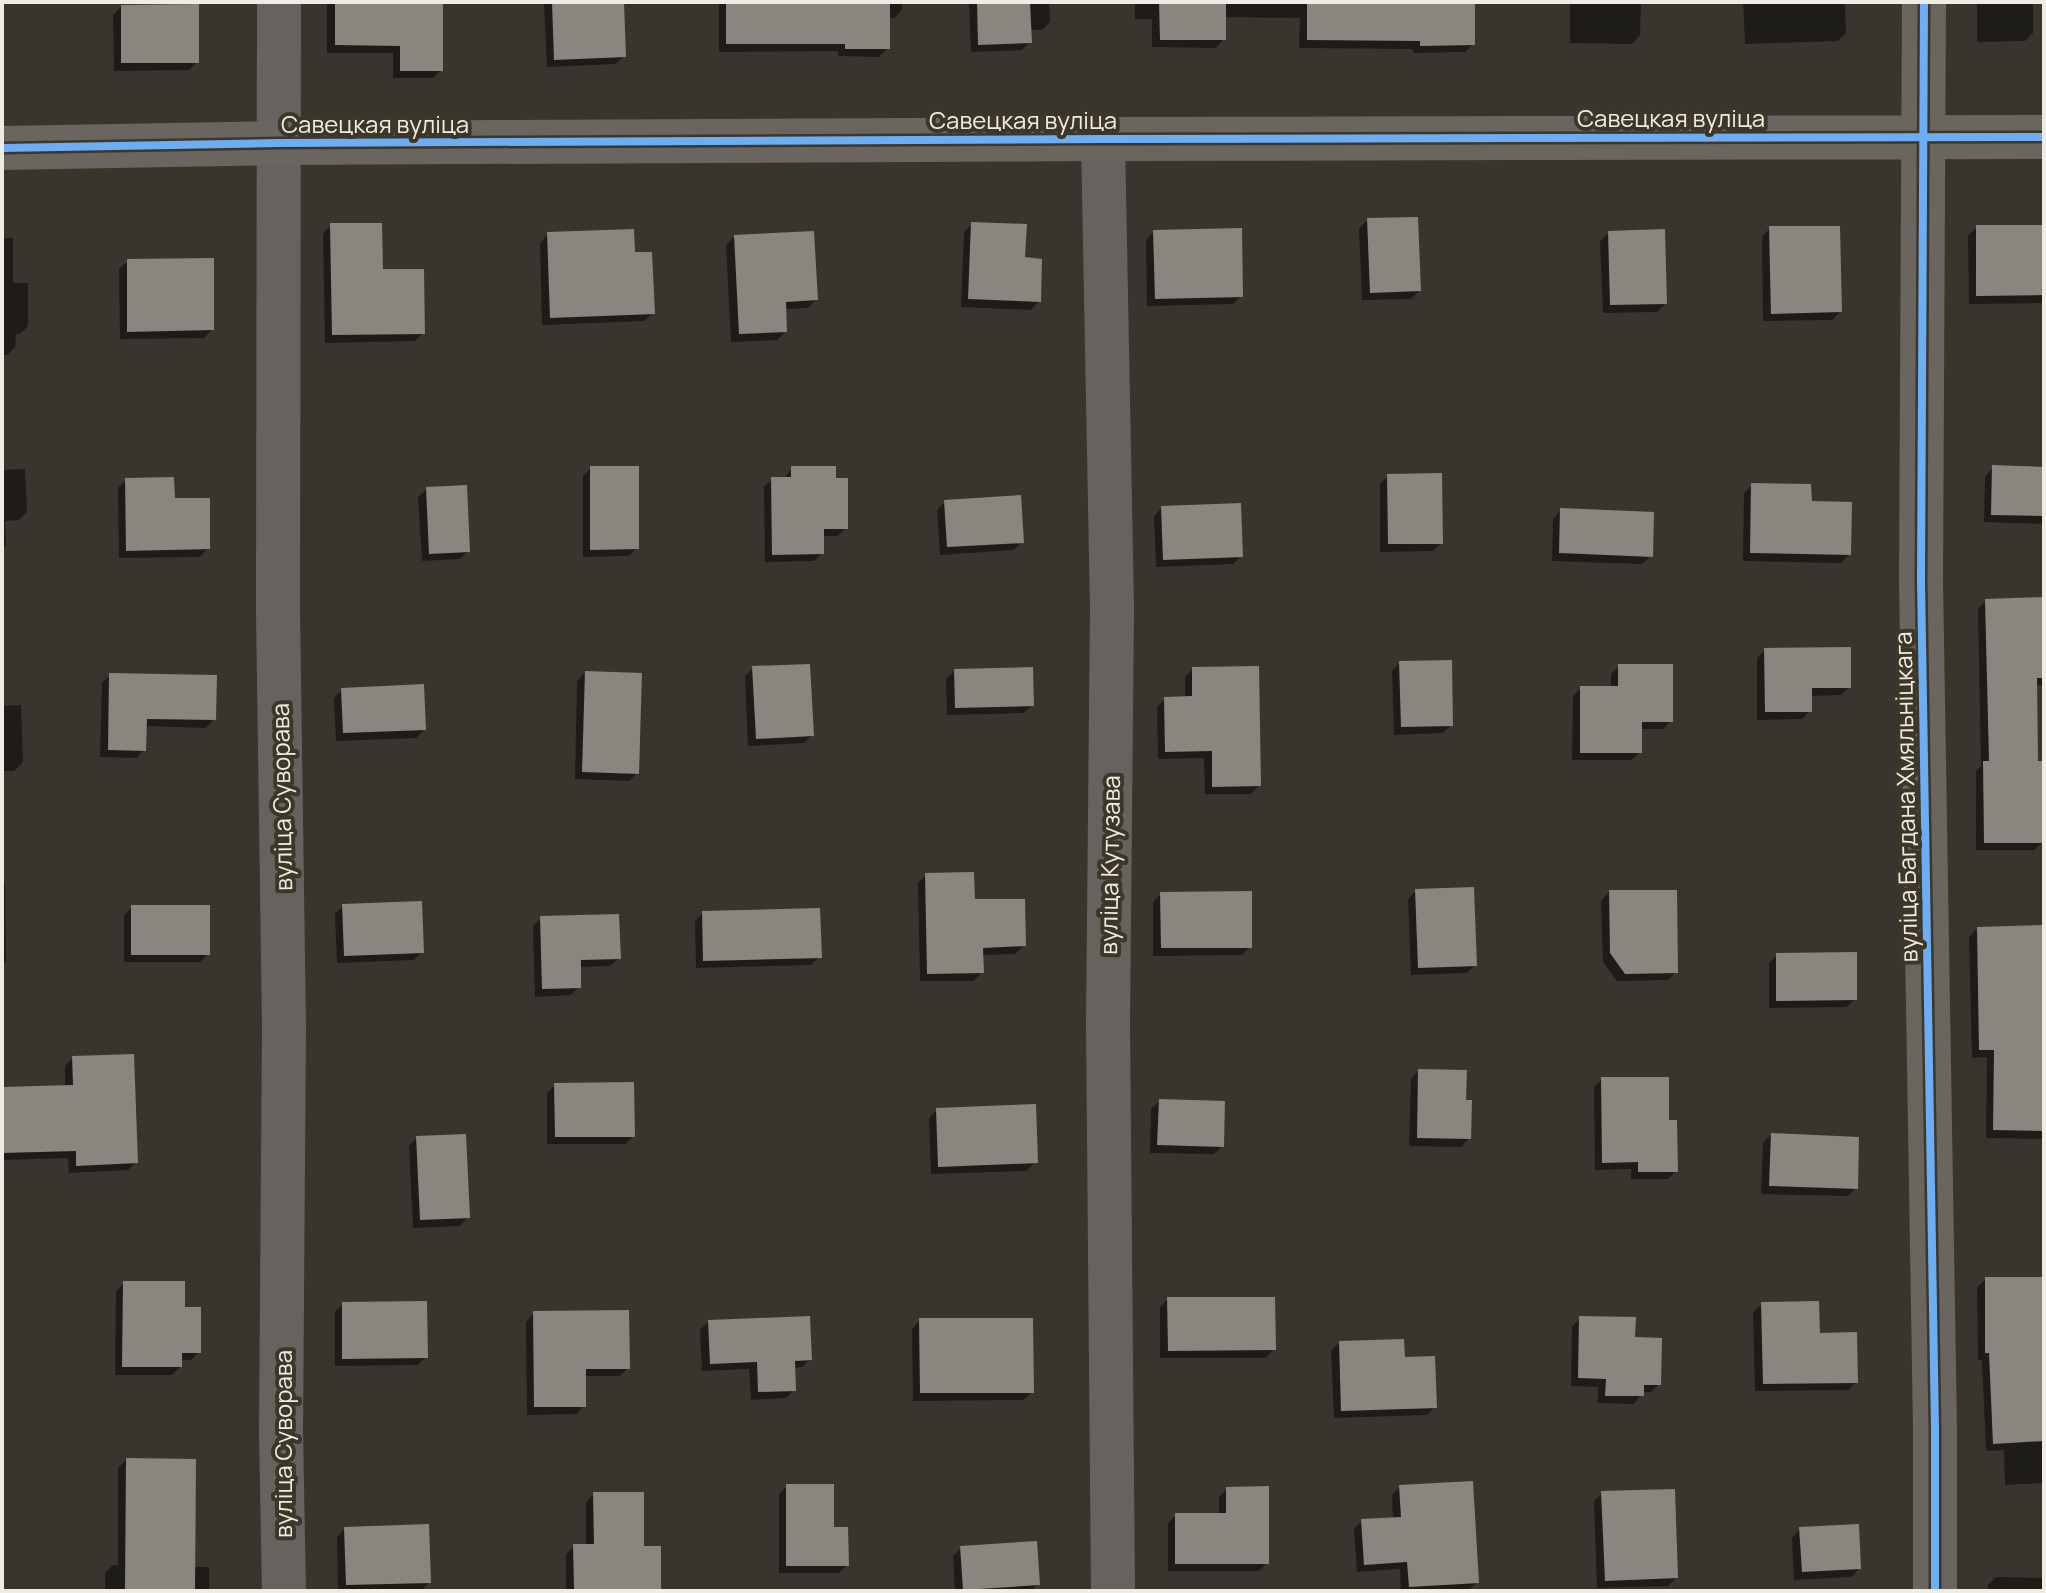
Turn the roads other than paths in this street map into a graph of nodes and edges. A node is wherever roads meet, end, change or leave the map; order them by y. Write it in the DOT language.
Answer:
graph roads {
  1 [pos="279,2"];
  2 [pos="1924,2"];
  3 [pos="1925,136"];
  4 [pos="2044,137"];
  5 [pos="1103,139"];
  6 [pos="278,143"];
  7 [pos="2,148"];
  8 [pos="284,1591"];
  9 [pos="1113,1591"];
  10 [pos="1935,1591"];
  1 -- 6 [label="street, вуліца Суворава"];
  2 -- 3 [label="street, вуліца Багдана Хмяльніцкага"];
  3 -- 4 [label="street, Савецкая вуліца"];
  3 -- 5 [label="street, Савецкая вуліца"];
  3 -- 10 [label="street, вуліца Багдана Хмяльніцкага"];
  5 -- 6 [label="street, Савецкая вуліца"];
  5 -- 9 [label="street, вуліца Кутузава"];
  6 -- 7 [label="street, Савецкая вуліца"];
  6 -- 8 [label="street, вуліца Суворава"];
}
